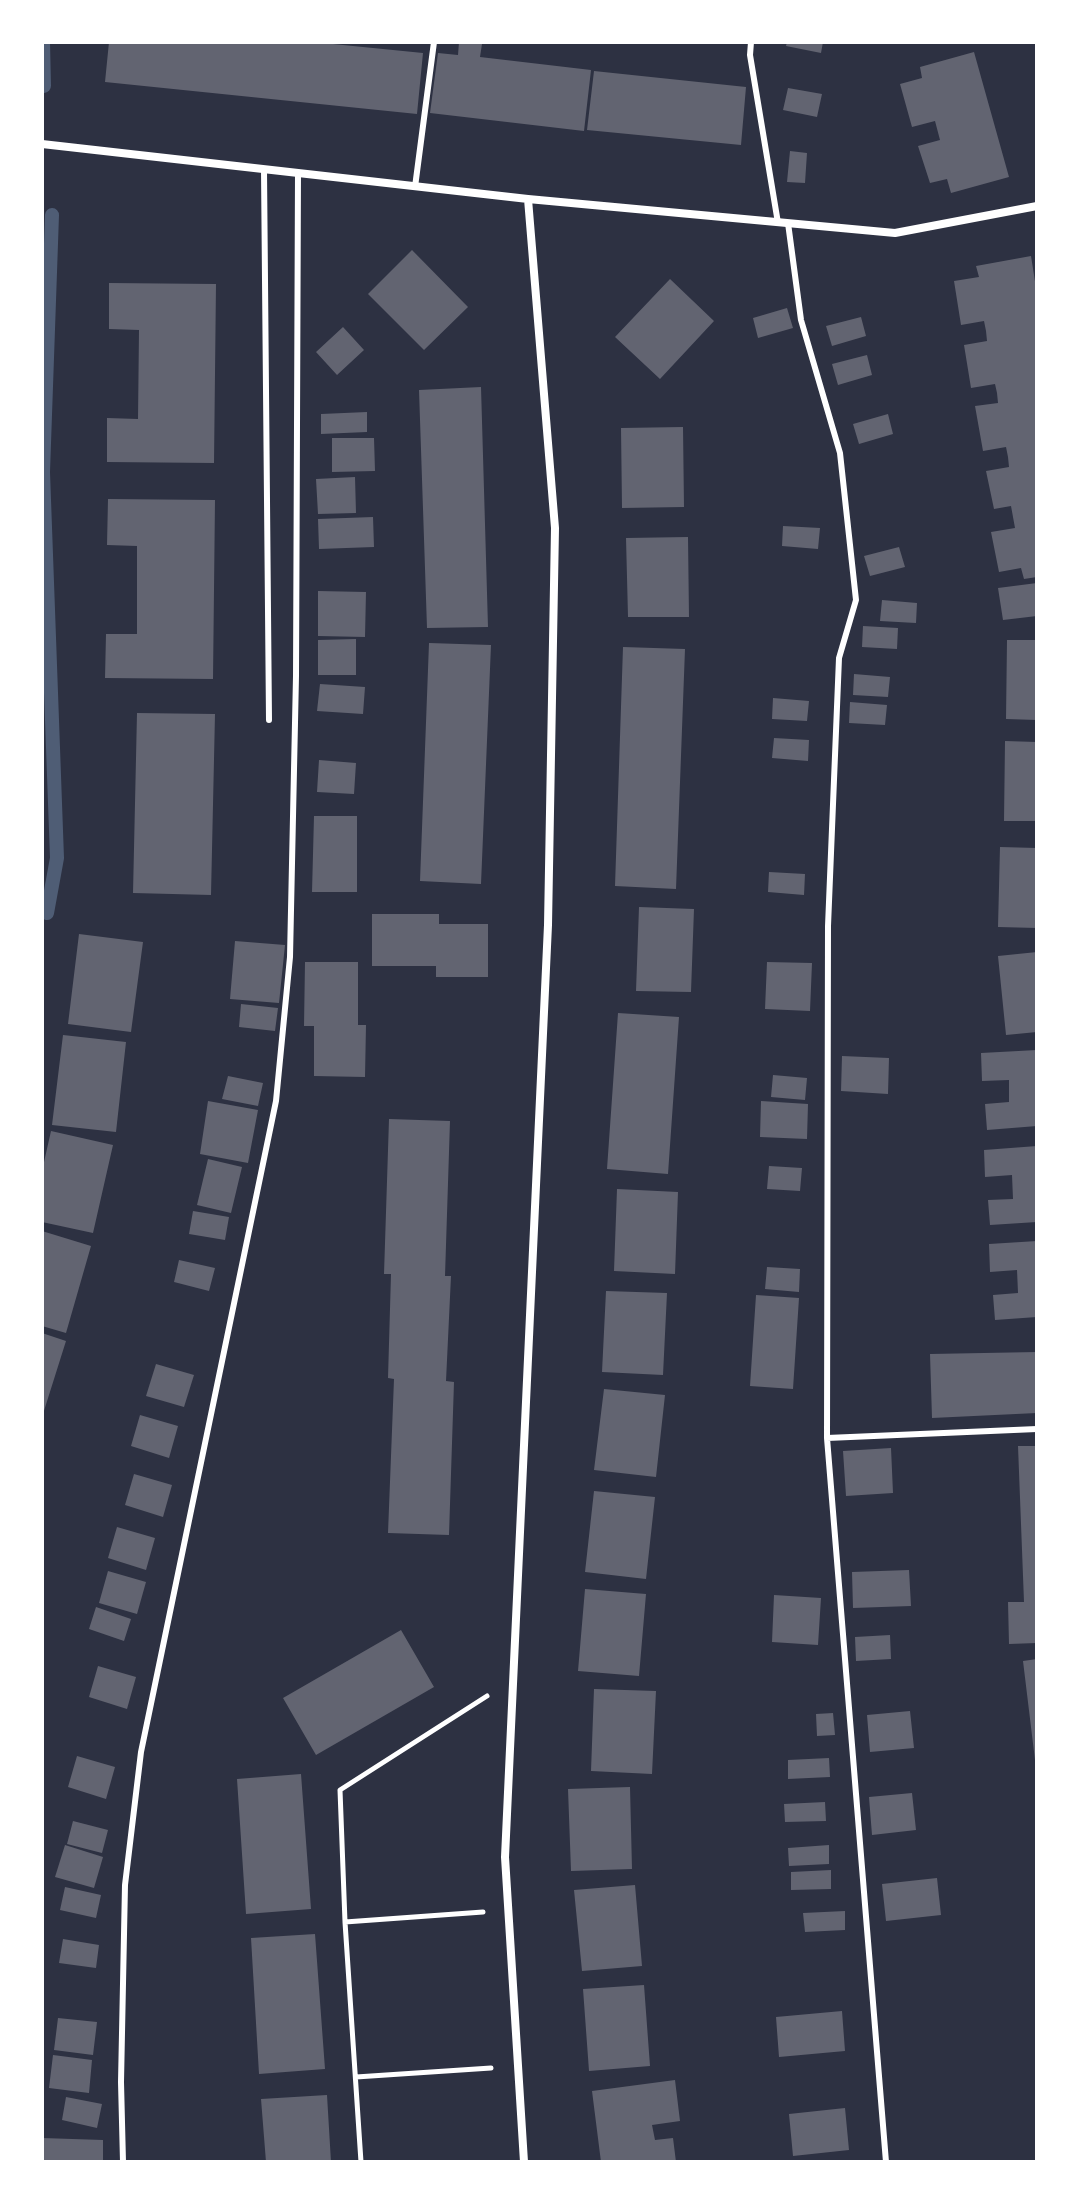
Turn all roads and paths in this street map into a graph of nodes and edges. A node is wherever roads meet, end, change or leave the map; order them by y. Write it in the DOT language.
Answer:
graph roads {
  1 [pos="434,42"];
  2 [pos="751,42"];
  3 [pos="42,144"];
  4 [pos="264,170"];
  5 [pos="298,173"];
  6 [pos="415,187"];
  7 [pos="528,199"];
  8 [pos="1037,206"];
  9 [pos="778,223"];
  10 [pos="788,223"];
  11 [pos="269,720"];
  12 [pos="1037,1429"];
  13 [pos="827,1438"];
  14 [pos="512,1680"];
  15 [pos="508,1910"];
  16 [pos="345,1922"];
  17 [pos="518,2066"];
  18 [pos="356,2077"];
  19 [pos="123,2162"];
  20 [pos="361,2162"];
  21 [pos="524,2162"];
  22 [pos="886,2162"];
  1 -- 6 [label="lane"];
  2 -- 9 [label="lane"];
  3 -- 4 [label="street"];
  4 -- 5 [label="street"];
  4 -- 11 [label="lane"];
  5 -- 6 [label="street"];
  5 -- 19 [label="lane"];
  6 -- 7 [label="street"];
  7 -- 9 [label="street"];
  7 -- 14 [label="street"];
  8 -- 10 [label="street"];
  9 -- 10 [label="street"];
  10 -- 13 [label="lane"];
  12 -- 13 [label="lane"];
  13 -- 22 [label="lane"];
  14 -- 15 [label="street"];
  14 -- 16 [label="path"];
  15 -- 16 [label="path"];
  15 -- 17 [label="street"];
  16 -- 18 [label="path"];
  17 -- 18 [label="path"];
  17 -- 21 [label="street"];
  18 -- 20 [label="path"];
}
